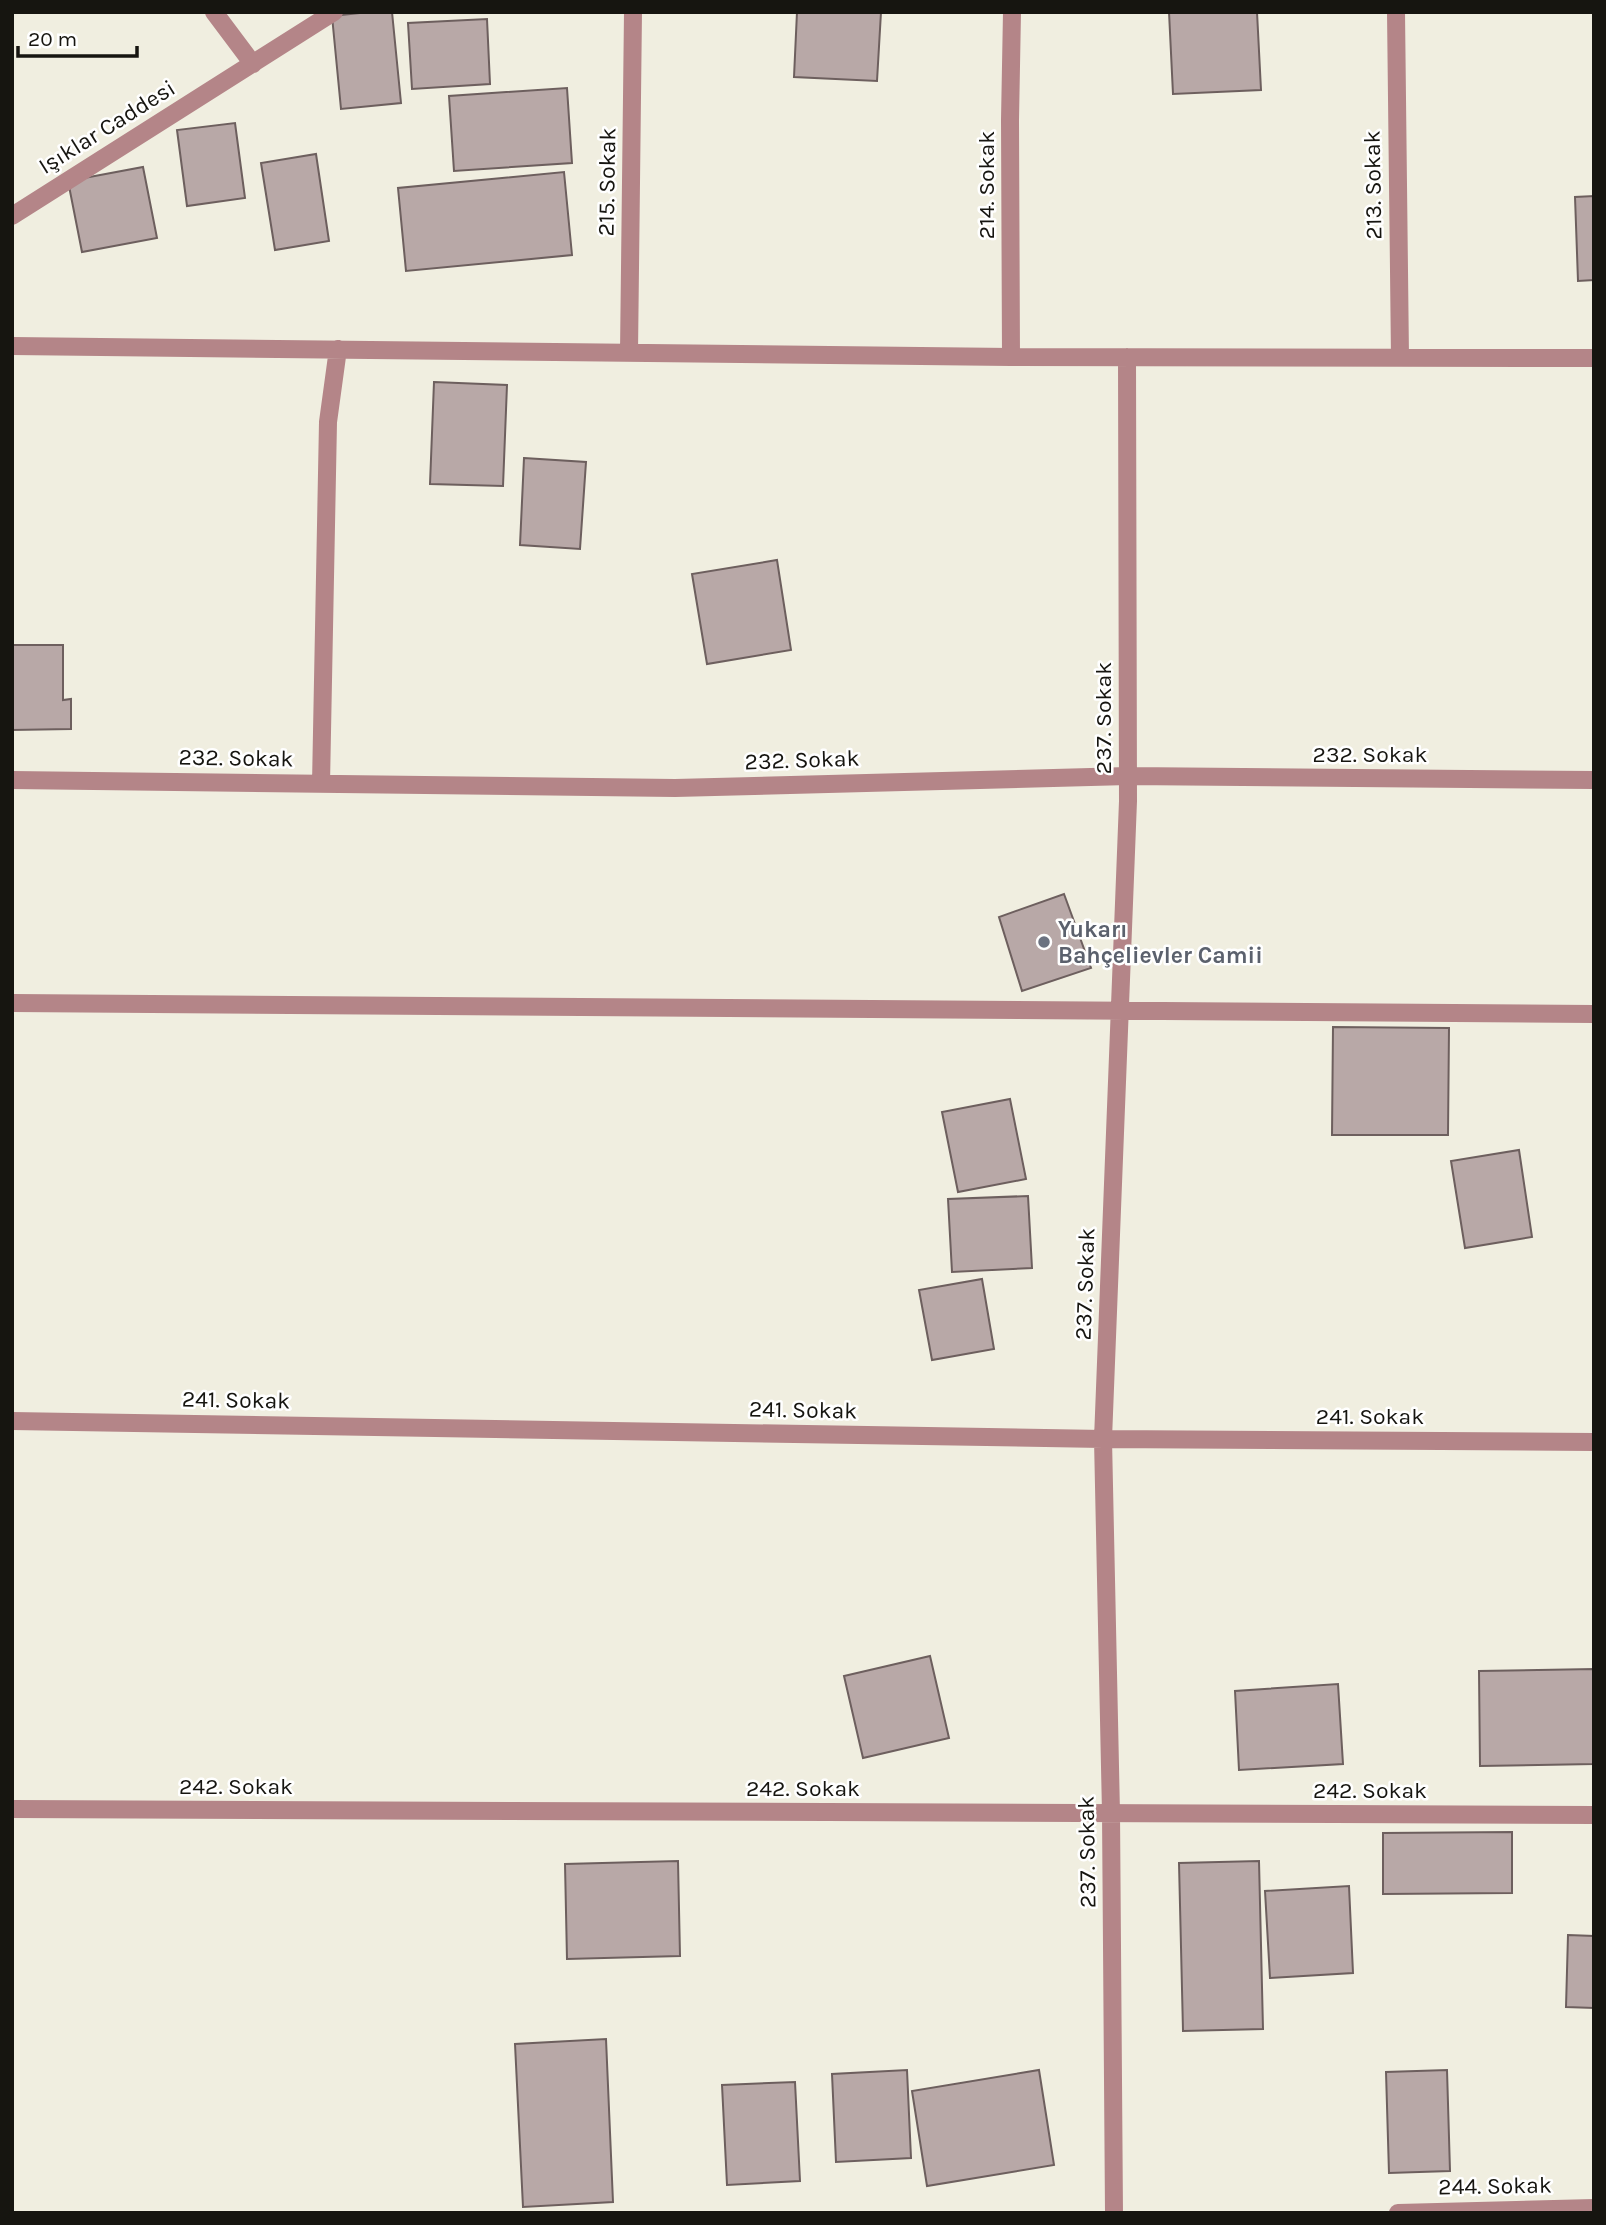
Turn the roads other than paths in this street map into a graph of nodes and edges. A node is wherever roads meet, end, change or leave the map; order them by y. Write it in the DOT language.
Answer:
graph roads {
  1 [pos="214,12"];
  2 [pos="334,12"];
  3 [pos="633,12"];
  4 [pos="1012,12"];
  5 [pos="1395,12"];
  6 [pos="253,64"];
  7 [pos="12,216"];
  8 [pos="12,346"];
  9 [pos="338,349"];
  10 [pos="629,353"];
  11 [pos="1400,357"];
  12 [pos="1011,358"];
  13 [pos="1128,358"];
  14 [pos="1594,358"];
  15 [pos="1128,776"];
  16 [pos="12,780"];
  17 [pos="1594,780"];
  18 [pos="321,783"];
  19 [pos="12,1003"];
  20 [pos="1120,1011"];
  21 [pos="1594,1013"];
  22 [pos="12,1421"];
  23 [pos="1103,1439"];
  24 [pos="1594,1442"];
  25 [pos="12,1809"];
  26 [pos="1111,1813"];
  27 [pos="1594,1815"];
  28 [pos="1594,2208"];
  29 [pos="1114,2213"];
  30 [pos="1398,2213"];
  1 -- 6 [label="street"];
  2 -- 6 [label="street, Işıklar Caddesi"];
  3 -- 10 [label="street, 215. Sokak"];
  4 -- 12 [label="street, 214. Sokak"];
  5 -- 11 [label="street, 213. Sokak"];
  6 -- 7 [label="street, Işıklar Caddesi"];
  8 -- 9 [label="street"];
  9 -- 10 [label="street"];
  9 -- 18 [label="street"];
  10 -- 12 [label="street"];
  11 -- 13 [label="street"];
  11 -- 14 [label="street"];
  12 -- 13 [label="street"];
  13 -- 15 [label="street, 237. Sokak"];
  15 -- 17 [label="street, 232. Sokak"];
  15 -- 18 [label="street, 232. Sokak"];
  15 -- 20 [label="street, 237. Sokak"];
  16 -- 18 [label="street, 232. Sokak"];
  19 -- 20 [label="street"];
  20 -- 21 [label="street"];
  20 -- 23 [label="street, 237. Sokak"];
  22 -- 23 [label="street, 241. Sokak"];
  23 -- 24 [label="street, 241. Sokak"];
  23 -- 26 [label="street, 237. Sokak"];
  25 -- 26 [label="street, 242. Sokak"];
  26 -- 27 [label="street, 242. Sokak"];
  26 -- 29 [label="street, 237. Sokak"];
  28 -- 30 [label="street, 244. Sokak"];
}
